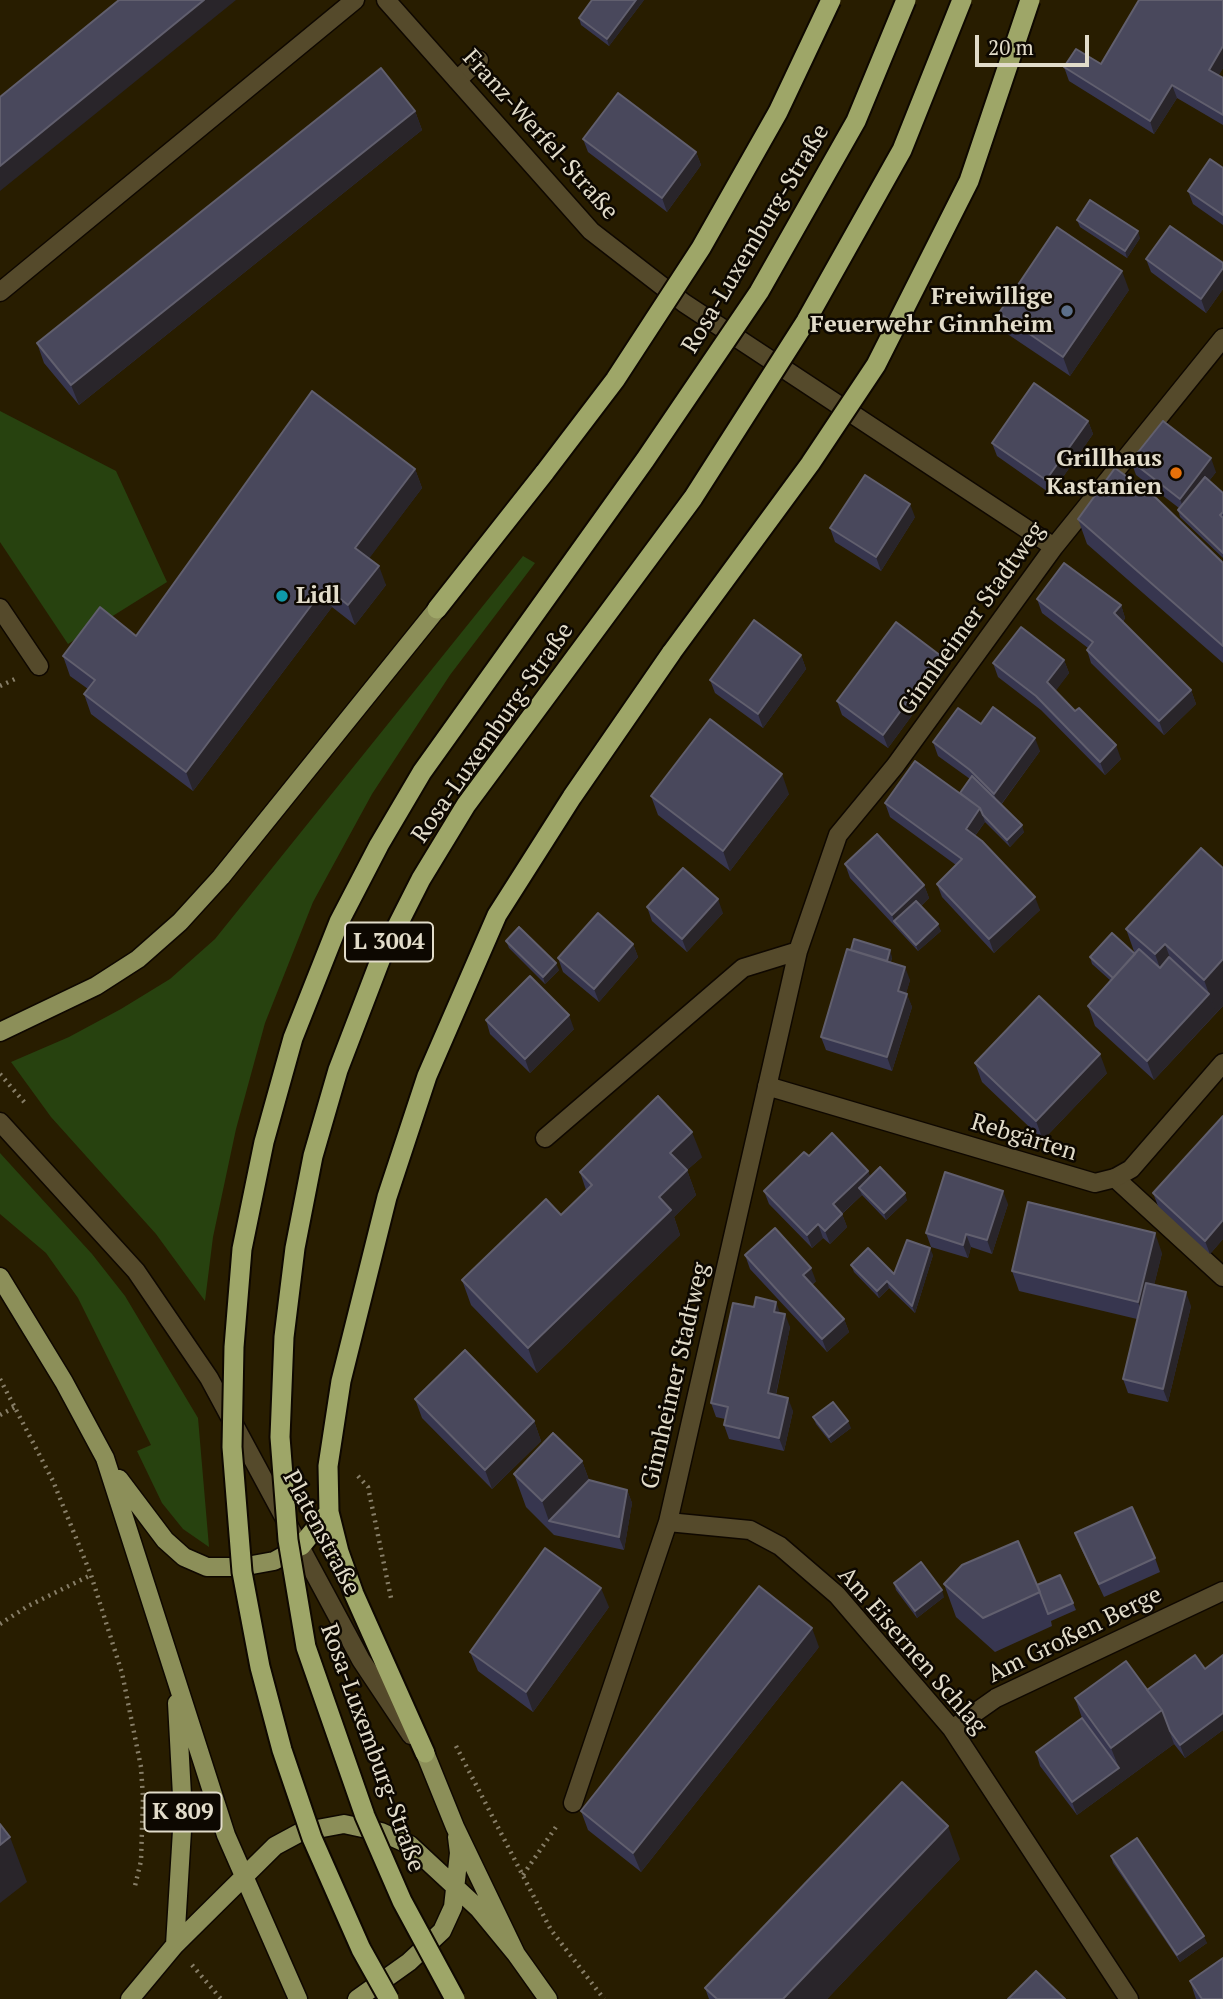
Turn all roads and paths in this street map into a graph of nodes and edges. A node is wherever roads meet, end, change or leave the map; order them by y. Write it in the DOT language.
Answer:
graph roads {
  1 [pos="355,0"];
  2 [pos="386,0"];
  3 [pos="831,0"];
  4 [pos="906,0"];
  5 [pos="962,0"];
  6 [pos="1030,0"];
  7 [pos="479,60"];
  8 [pos="457,80"];
  9 [pos="0,292"];
  10 [pos="1223,338"];
  11 [pos="1054,547"];
  12 [pos="0,608"];
  13 [pos="436,610"];
  14 [pos="39,666"];
  15 [pos="798,951"];
  16 [pos="0,1032"];
  17 [pos="1223,1063"];
  18 [pos="767,1086"];
  19 [pos="0,1122"];
  20 [pos="545,1138"];
  21 [pos="1115,1178"];
  22 [pos="0,1277"];
  23 [pos="1223,1277"];
  24 [pos="0,1379"];
  25 [pos="15,1406"];
  26 [pos="0,1415"];
  27 [pos="105,1458"];
  28 [pos="352,1471"];
  29 [pos="329,1512"];
  30 [pos="667,1522"];
  31 [pos="301,1546"];
  32 [pos="91,1575"];
  33 [pos="1223,1591"];
  34 [pos="392,1601"];
  35 [pos="0,1624"];
  36 [pos="175,1678"];
  37 [pos="952,1729"];
  38 [pos="451,1736"];
  39 [pos="425,1753"];
  40 [pos="573,1804"];
  41 [pos="455,1827"];
  42 [pos="551,1831"];
  43 [pos="523,1875"];
  44 [pos="243,1878"];
  45 [pos="456,1887"];
  46 [pos="134,1890"];
  47 [pos="175,1945"];
  48 [pos="516,1954"];
  49 [pos="190,1962"];
  50 [pos="130,1999"];
  51 [pos="221,1999"];
  52 [pos="298,1999"];
  53 [pos="357,1999"];
  54 [pos="388,1999"];
  55 [pos="455,1999"];
  56 [pos="548,1999"];
  57 [pos="604,1999"];
  58 [pos="1129,1999"];
  1 -- 9 [label="street"];
  2 -- 8 [label="street, Franz-Werfel-Straße"];
  3 -- 13 [label="highway, bridge"];
  4 -- 54 [label="highway, Rosa-Luxemburg-Straße / L 3004, bridge"];
  5 -- 55 [label="highway, Rosa-Luxemburg-Straße / L 3004, bridge"];
  6 -- 29 [label="highway, bridge"];
  7 -- 8 [label="street"];
  8 -- 11 [label="street, Franz-Werfel-Straße"];
  10 -- 11 [label="street, Ginnheimer Stadtweg"];
  11 -- 15 [label="street, Ginnheimer Stadtweg"];
  12 -- 14 [label="street"];
  13 -- 16 [label="main road"];
  15 -- 18 [label="street, Ginnheimer Stadtweg"];
  15 -- 20 [label="street"];
  17 -- 21 [label="street"];
  18 -- 21 [label="street, Rebgärten"];
  18 -- 30 [label="street, Ginnheimer Stadtweg"];
  19 -- 31 [label="street, Platenstraße"];
  21 -- 23 [label="street"];
  22 -- 27 [label="main road"];
  24 -- 25 [label="path"];
  25 -- 26 [label="path"];
  25 -- 32 [label="path"];
  27 -- 31 [label="main road"];
  27 -- 36 [label="main road"];
  28 -- 34 [label="path"];
  29 -- 31 [label="highway"];
  29 -- 39 [label="highway"];
  30 -- 37 [label="street, Am Eisernen Schlag"];
  30 -- 40 [label="street, Ginnheimer Stadtweg"];
  31 -- 39 [label="street, Platenstraße"];
  32 -- 35 [label="path"];
  32 -- 46 [label="path"];
  33 -- 37 [label="street, Am Großen Berge"];
  36 -- 44 [label="main road"];
  36 -- 47 [label="main road, K 809"];
  37 -- 58 [label="street, Am Eisernen Schlag"];
  38 -- 43 [label="path"];
  39 -- 41 [label="main road, Platenstraße"];
  41 -- 45 [label="main road"];
  41 -- 48 [label="main road, Platenstraße"];
  42 -- 43 [label="path"];
  43 -- 57 [label="path"];
  44 -- 45 [label="main road"];
  44 -- 47 [label="main road"];
  44 -- 52 [label="main road"];
  45 -- 48 [label="main road"];
  45 -- 53 [label="main road"];
  47 -- 50 [label="main road"];
  48 -- 56 [label="main road, Platenstraße"];
  49 -- 51 [label="path"];
}
